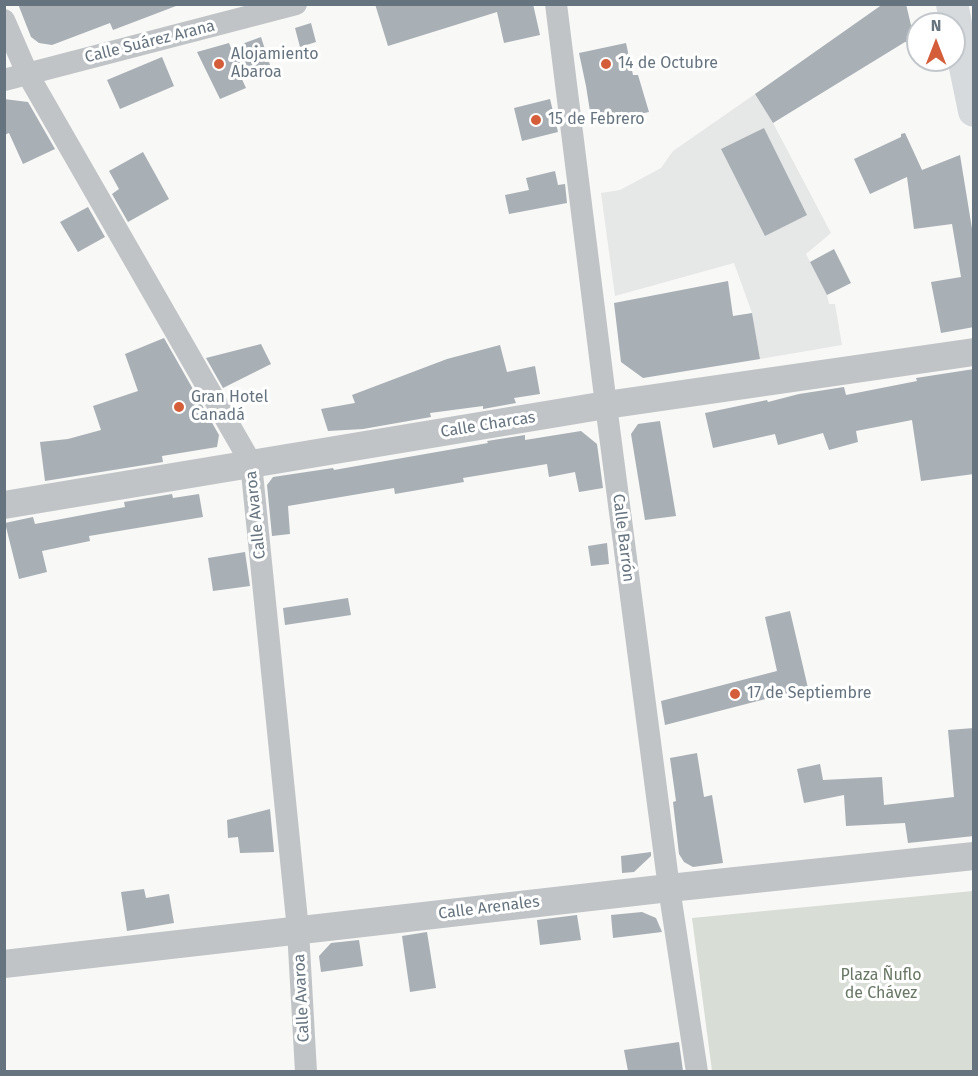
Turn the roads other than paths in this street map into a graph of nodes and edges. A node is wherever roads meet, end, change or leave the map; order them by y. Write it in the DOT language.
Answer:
graph roads {
  1 [pos="297,4"];
  2 [pos="556,4"];
  3 [pos="952,4"];
  4 [pos="4,20"];
  5 [pos="27,73"];
  6 [pos="4,80"];
  7 [pos="974,111"];
  8 [pos="974,352"];
  9 [pos="606,405"];
  10 [pos="251,464"];
  11 [pos="4,506"];
  12 [pos="974,856"];
  13 [pos="669,888"];
  14 [pos="298,930"];
  15 [pos="4,964"];
  16 [pos="306,1071"];
  17 [pos="697,1071"];
  1 -- 5 [label="street, Calle Suárez Arana"];
  2 -- 9 [label="street, Calle Barrón"];
  3 -- 7 [label="main road"];
  4 -- 5 [label="street, Calle Avaroa"];
  5 -- 6 [label="street, Calle Suárez Arana"];
  5 -- 10 [label="street, Calle Avaroa"];
  8 -- 9 [label="street, Calle Charcas"];
  9 -- 10 [label="street, Calle Charcas"];
  9 -- 13 [label="street, Calle Barrón"];
  10 -- 11 [label="street, Calle Charcas"];
  10 -- 14 [label="street, Calle Avaroa"];
  12 -- 13 [label="street, Calle Arenales"];
  13 -- 14 [label="street, Calle Arenales"];
  13 -- 17 [label="street, Calle Barrón"];
  14 -- 15 [label="street, Calle Arenales"];
  14 -- 16 [label="street, Calle Avaroa"];
}
